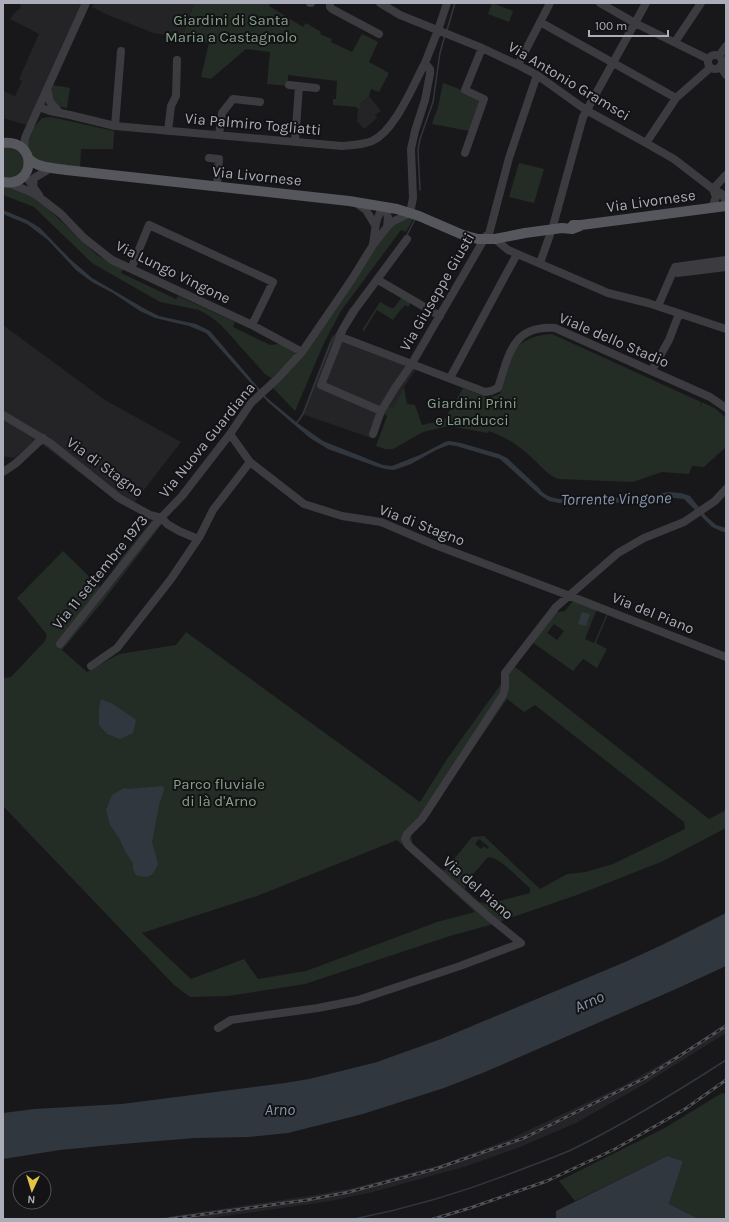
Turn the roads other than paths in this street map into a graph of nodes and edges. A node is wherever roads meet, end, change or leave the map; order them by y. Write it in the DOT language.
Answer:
graph roads {
  1 [pos="86,3"];
  2 [pos="329,3"];
  3 [pos="380,3"];
  4 [pos="447,3"];
  5 [pos="550,3"];
  6 [pos="600,3"];
  7 [pos="646,3"];
  8 [pos="702,3"];
  9 [pos="540,22"];
  10 [pos="635,23"];
  11 [pos="440,31"];
  12 [pos="380,34"];
  13 [pos="675,42"];
  14 [pos="726,46"];
  15 [pos="482,48"];
  16 [pos="121,51"];
  17 [pos="719,56"];
  18 [pos="708,59"];
  19 [pos="177,60"];
  20 [pos="424,63"];
  21 [pos="612,63"];
  22 [pos="518,64"];
  23 [pos="720,66"];
  24 [pos="710,68"];
  25 [pos="537,75"];
  26 [pos="726,75"];
  27 [pos="289,85"];
  28 [pos="299,86"];
  29 [pos="47,88"];
  30 [pos="316,88"];
  31 [pos="676,98"];
  32 [pos="260,102"];
  33 [pos="40,105"];
  34 [pos="586,110"];
  35 [pos="59,112"];
  36 [pos="34,118"];
  37 [pos="115,126"];
  38 [pos="28,131"];
  39 [pos="168,131"];
  40 [pos="219,135"];
  41 [pos="295,142"];
  42 [pos="6,143"];
  43 [pos="646,143"];
  44 [pos="465,153"];
  45 [pos="26,154"];
  46 [pos="209,158"];
  47 [pos="66,170"];
  48 [pos="46,171"];
  49 [pos="25,175"];
  50 [pos="726,175"];
  51 [pos="6,183"];
  52 [pos="217,186"];
  53 [pos="33,188"];
  54 [pos="713,189"];
  55 [pos="725,197"];
  56 [pos="43,200"];
  57 [pos="348,201"];
  58 [pos="384,206"];
  59 [pos="726,206"];
  60 [pos="708,208"];
  61 [pos="410,213"];
  62 [pos="375,225"];
  63 [pos="387,227"];
  64 [pos="555,228"];
  65 [pos="496,237"];
  66 [pos="407,238"];
  67 [pos="373,245"];
  68 [pos="516,253"];
  69 [pos="726,260"];
  70 [pos="540,263"];
  71 [pos="726,267"];
  72 [pos="131,269"];
  73 [pos="674,269"];
  74 [pos="378,280"];
  75 [pos="658,306"];
  76 [pos="679,314"];
  77 [pos="440,316"];
  78 [pos="252,325"];
  79 [pos="726,329"];
  80 [pos="341,337"];
  81 [pos="302,352"];
  82 [pos="412,365"];
  83 [pos="652,370"];
  84 [pos="450,378"];
  85 [pos="726,408"];
  86 [pos="381,412"];
  87 [pos="3,415"];
  88 [pos="230,434"];
  89 [pos="373,434"];
  90 [pos="43,438"];
  91 [pos="250,462"];
  92 [pos="3,472"];
  93 [pos="726,489"];
  94 [pos="162,518"];
  95 [pos="198,539"];
  96 [pos="570,596"];
  97 [pos="60,644"];
  98 [pos="726,657"];
  99 [pos="91,666"];
  100 [pos="218,1028"];
  1 -- 29 [label="street"];
  2 -- 12 [label="street"];
  3 -- 11 [label="street, Via Antonio Gramsci"];
  4 -- 11 [label="street, Via Palmiro Togliatti"];
  5 -- 9 [label="street"];
  6 -- 10 [label="street"];
  7 -- 10 [label="street"];
  8 -- 13 [label="street"];
  9 -- 21 [label="street"];
  9 -- 22 [label="street"];
  10 -- 13 [label="street"];
  10 -- 21 [label="street"];
  11 -- 15 [label="street, Via Antonio Gramsci"];
  11 -- 20 [label="street, Via Palmiro Togliatti"];
  13 -- 18 [label="street"];
  14 -- 17 [label="street"];
  15 -- 22 [label="street, Via Antonio Gramsci"];
  15 -- 44 [label="street"];
  16 -- 37 [label="street"];
  17 -- 18 [label="street"];
  17 -- 23 [label="street"];
  18 -- 24 [label="street"];
  19 -- 39 [label="street"];
  20 -- 41 [label="street, Via Palmiro Togliatti"];
  20 -- 61 [label="street"];
  21 -- 31 [label="street"];
  21 -- 34 [label="street"];
  22 -- 25 [label="street, Via Antonio Gramsci"];
  23 -- 24 [label="street"];
  23 -- 26 [label="street"];
  24 -- 31 [label="street"];
  25 -- 34 [label="street, Via Antonio Gramsci"];
  25 -- 65 [label="street, Via Giuseppe Giusti"];
  27 -- 28 [label="street"];
  28 -- 30 [label="street"];
  28 -- 41 [label="street"];
  29 -- 33 [label="street"];
  29 -- 35 [label="street"];
  31 -- 43 [label="street"];
  32 -- 40 [label="street"];
  33 -- 35 [label="street, Via Palmiro Togliatti"];
  33 -- 36 [label="street"];
  34 -- 43 [label="street, Via Antonio Gramsci"];
  34 -- 64 [label="street"];
  35 -- 36 [label="street"];
  35 -- 37 [label="street, Via Palmiro Togliatti"];
  36 -- 38 [label="street"];
  37 -- 39 [label="street, Via Palmiro Togliatti"];
  38 -- 42 [label="street"];
  38 -- 45 [label="street"];
  39 -- 40 [label="street, Via Palmiro Togliatti"];
  40 -- 41 [label="street, Via Palmiro Togliatti"];
  42 -- 45 [label="main road, Via Livornese"];
  43 -- 54 [label="street, Via Antonio Gramsci"];
  45 -- 47 [label="main road, Via Livornese"];
  45 -- 49 [label="main road"];
  46 -- 52 [label="street"];
  47 -- 48 [label="main road, Via Livornese"];
  47 -- 52 [label="main road, Via Livornese"];
  48 -- 49 [label="main road, Via Livornese"];
  48 -- 53 [label="street"];
  49 -- 51 [label="main road, Via Livornese"];
  49 -- 53 [label="street, Via Lungo Vingone"];
  50 -- 54 [label="street"];
  51 -- 56 [label="street, Via Lungo Vingone"];
  52 -- 57 [label="main road, Via Livornese"];
  53 -- 56 [label="street, Via Lungo Vingone"];
  54 -- 55 [label="street, Via Antonio Gramsci"];
  54 -- 60 [label="street"];
  56 -- 72 [label="street, Via Lungo Vingone"];
  57 -- 58 [label="main road, Via Livornese"];
  57 -- 62 [label="street"];
  58 -- 61 [label="main road, Via Livornese"];
  58 -- 62 [label="street, Via Nuova Guardiana"];
  58 -- 63 [label="street"];
  59 -- 60 [label="main road, Via Livornese"];
  60 -- 64 [label="main road, Via Livornese"];
  61 -- 63 [label="street, Via Nuova Guardiana"];
  61 -- 65 [label="main road, Via Livornese"];
  62 -- 67 [label="street, Via Nuova Guardiana"];
  63 -- 67 [label="street, Via Nuova Guardiana"];
  64 -- 65 [label="main road, Via Livornese"];
  64 -- 70 [label="street"];
  65 -- 68 [label="street"];
  65 -- 68 [label="street"];
  65 -- 77 [label="street, Via Giuseppe Giusti"];
  66 -- 74 [label="street"];
  67 -- 81 [label="street, Via Nuova Guardiana"];
  68 -- 70 [label="street"];
  68 -- 84 [label="street"];
  69 -- 73 [label="street"];
  70 -- 75 [label="street"];
  71 -- 73 [label="street"];
  72 -- 78 [label="street, Via Lungo Vingone"];
  72 -- 78 [label="street"];
  73 -- 75 [label="street"];
  74 -- 77 [label="street"];
  74 -- 80 [label="street"];
  75 -- 76 [label="street"];
  76 -- 79 [label="street"];
  76 -- 83 [label="street"];
  77 -- 82 [label="street, Via Giuseppe Giusti"];
  78 -- 81 [label="street, Via Lungo Vingone"];
  80 -- 82 [label="street"];
  80 -- 86 [label="street"];
  81 -- 88 [label="street, Via Nuova Guardiana"];
  82 -- 84 [label="street"];
  82 -- 86 [label="street, Via Giuseppe Giusti"];
  83 -- 84 [label="street, Viale dello Stadio"];
  83 -- 85 [label="street, Viale dello Stadio"];
  86 -- 89 [label="street, Via Giuseppe Giusti"];
  87 -- 90 [label="street, Via di Stagno"];
  88 -- 91 [label="street, Via di Stagno"];
  88 -- 94 [label="street, Via Nuova Guardiana"];
  90 -- 92 [label="street"];
  90 -- 94 [label="street, Via di Stagno"];
  91 -- 95 [label="street"];
  91 -- 96 [label="street, Via di Stagno"];
  93 -- 96 [label="street, Via del Piano"];
  94 -- 95 [label="street, Via di Stagno"];
  94 -- 97 [label="street, Via 11 settembre 1973"];
  95 -- 99 [label="street"];
  96 -- 98 [label="street, Via del Piano"];
  96 -- 100 [label="street, Via del Piano"];
}
